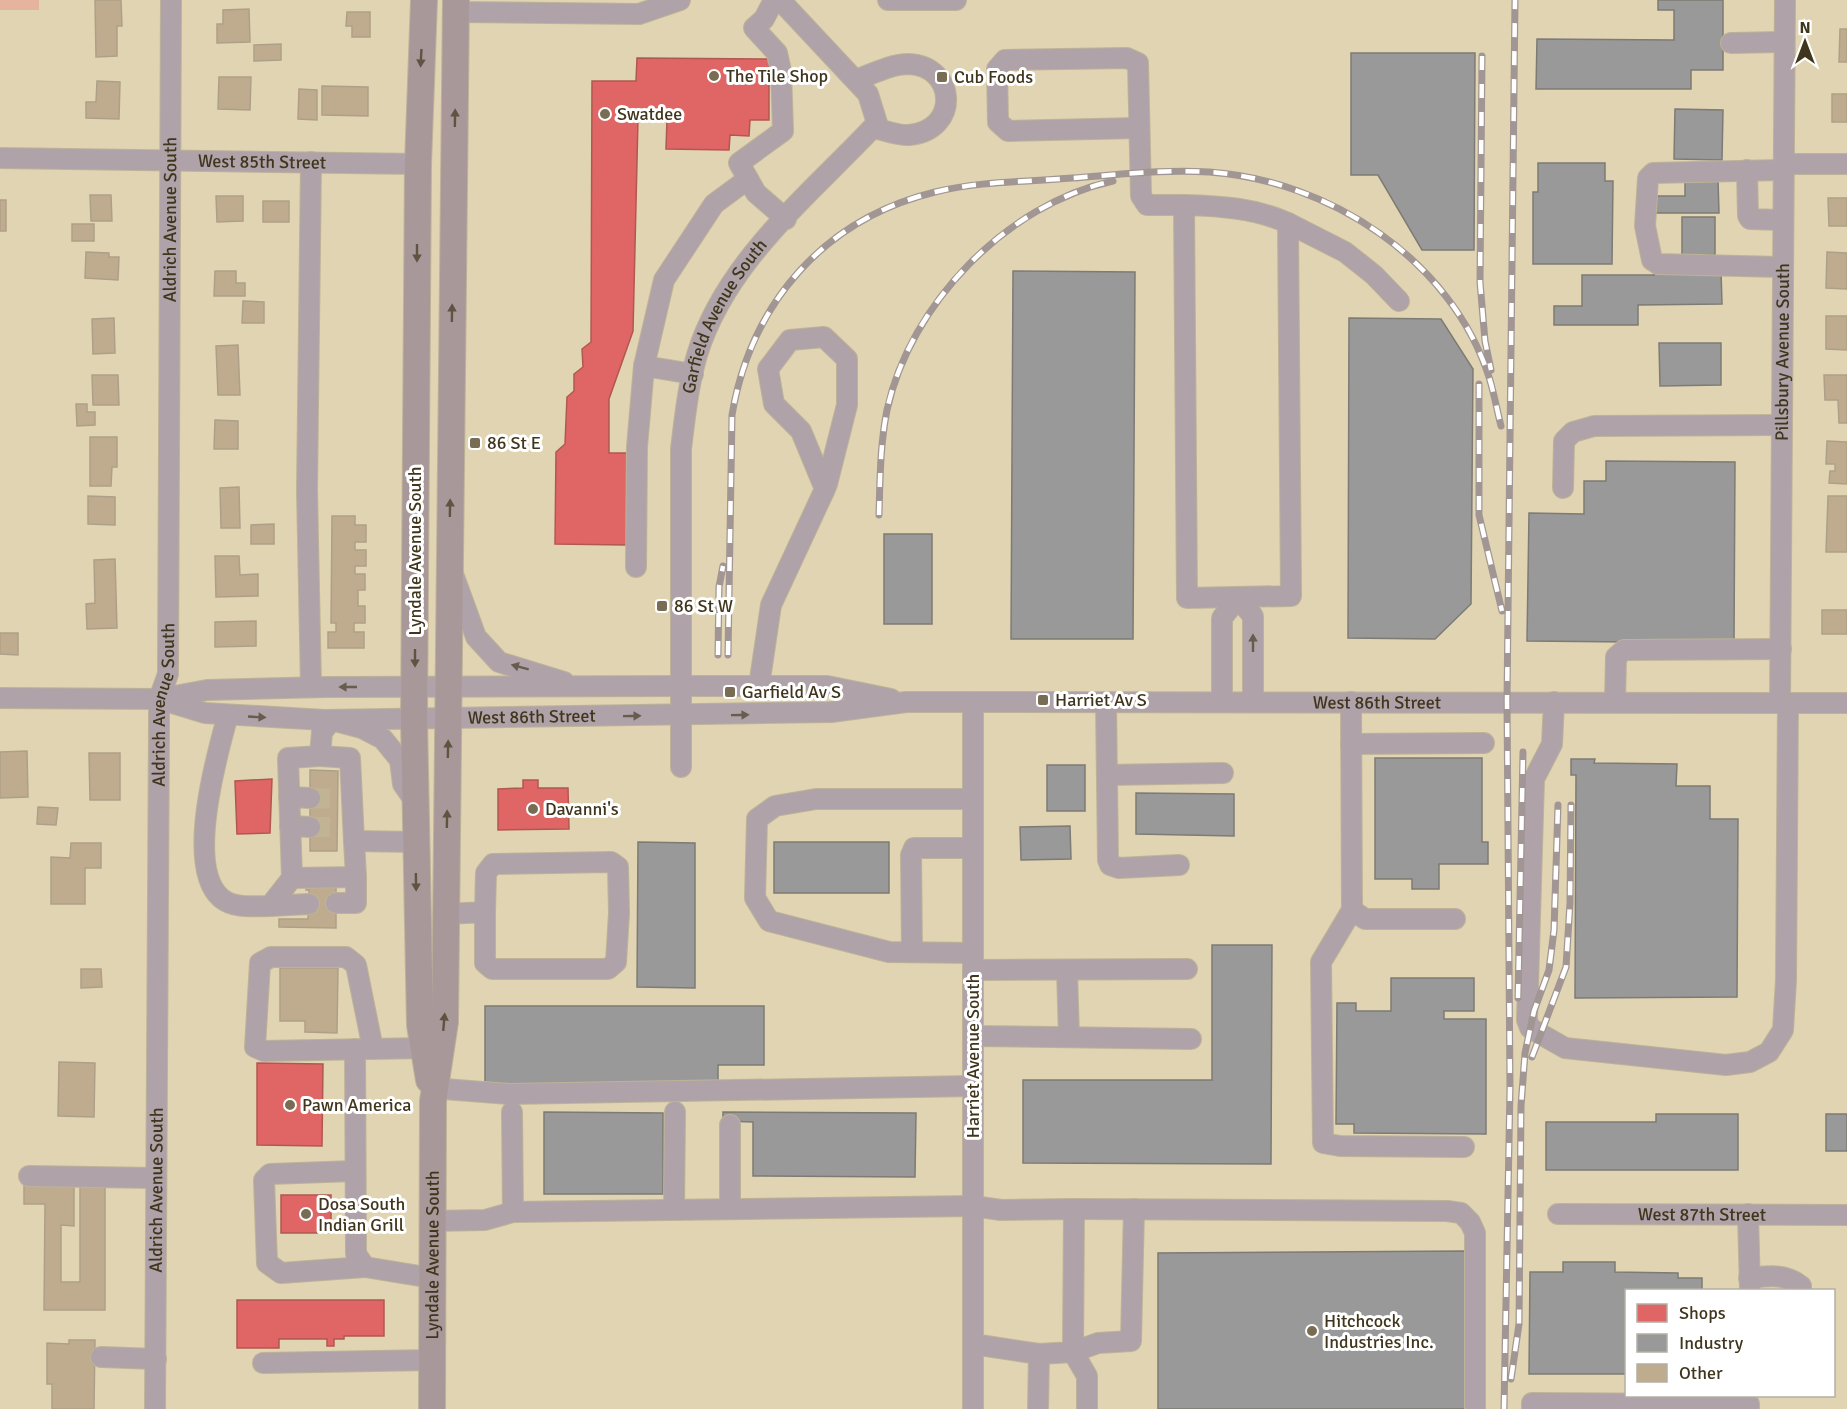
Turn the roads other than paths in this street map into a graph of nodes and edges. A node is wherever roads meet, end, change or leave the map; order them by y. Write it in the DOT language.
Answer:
graph roads {
  1 [pos="171,0"];
  2 [pos="424,0"];
  3 [pos="680,0"];
  4 [pos="774,0"];
  5 [pos="780,0"];
  6 [pos="888,0"];
  7 [pos="956,0"];
  8 [pos="1785,0"];
  9 [pos="456,6"];
  10 [pos="1785,42"];
  11 [pos="1731,43"];
  12 [pos="856,80"];
  13 [pos="875,125"];
  14 [pos="1138,128"];
  15 [pos="0,158"];
  16 [pos="170,160"];
  17 [pos="311,162"];
  18 [pos="418,164"];
  19 [pos="1847,164"];
  20 [pos="1784,167"];
  21 [pos="1747,171"];
  22 [pos="748,179"];
  23 [pos="1184,205"];
  24 [pos="786,219"];
  25 [pos="1783,220"];
  26 [pos="1288,223"];
  27 [pos="1783,267"];
  28 [pos="1399,300"];
  29 [pos="644,366"];
  30 [pos="693,374"];
  31 [pos="1782,425"];
  32 [pos="1563,488"];
  33 [pos="825,489"];
  34 [pos="450,567"];
  35 [pos="636,567"];
  36 [pos="1238,598"];
  37 [pos="1781,649"];
  38 [pos="575,686"];
  39 [pos="680,686"];
  40 [pos="759,686"];
  41 [pos="311,687"];
  42 [pos="414,687"];
  43 [pos="448,687"];
  44 [pos="0,698"];
  45 [pos="159,699"];
  46 [pos="906,702"];
  47 [pos="973,702"];
  48 [pos="1106,702"];
  49 [pos="1222,702"];
  50 [pos="1253,702"];
  51 [pos="1351,702"];
  52 [pos="1554,702"];
  53 [pos="1615,702"];
  54 [pos="1784,703"];
  55 [pos="1847,703"];
  56 [pos="228,715"];
  57 [pos="682,716"];
  58 [pos="414,719"];
  59 [pos="448,719"];
  60 [pos="332,720"];
  61 [pos="1484,743"];
  62 [pos="1351,744"];
  63 [pos="320,756"];
  64 [pos="681,767"];
  65 [pos="1223,773"];
  66 [pos="1107,775"];
  67 [pos="289,797"];
  68 [pos="310,798"];
  69 [pos="973,799"];
  70 [pos="415,803"];
  71 [pos="290,826"];
  72 [pos="310,827"];
  73 [pos="348,832"];
  74 [pos="416,842"];
  75 [pos="973,848"];
  76 [pos="1179,865"];
  77 [pos="356,877"];
  78 [pos="292,878"];
  79 [pos="336,903"];
  80 [pos="309,904"];
  81 [pos="270,906"];
  82 [pos="1352,910"];
  83 [pos="485,912"];
  84 [pos="446,914"];
  85 [pos="1455,919"];
  86 [pos="912,952"];
  87 [pos="973,962"];
  88 [pos="1187,969"];
  89 [pos="1067,970"];
  90 [pos="973,1036"];
  91 [pos="1069,1037"];
  92 [pos="1191,1039"];
  93 [pos="424,1048"];
  94 [pos="364,1049"];
  95 [pos="973,1086"];
  96 [pos="433,1092"];
  97 [pos="512,1112"];
  98 [pos="675,1112"];
  99 [pos="730,1125"];
  100 [pos="1464,1148"];
  101 [pos="354,1171"];
  102 [pos="29,1176"];
  103 [pos="155,1178"];
  104 [pos="973,1206"];
  105 [pos="675,1209"];
  106 [pos="730,1209"];
  107 [pos="1074,1209"];
  108 [pos="1134,1209"];
  109 [pos="513,1212"];
  110 [pos="1558,1214"];
  111 [pos="1748,1214"];
  112 [pos="1847,1215"];
  113 [pos="432,1221"];
  114 [pos="365,1267"];
  115 [pos="432,1278"];
  116 [pos="1749,1284"];
  117 [pos="1801,1289"];
  118 [pos="973,1344"];
  119 [pos="1073,1352"];
  120 [pos="1039,1354"];
  121 [pos="101,1357"];
  122 [pos="156,1359"];
  123 [pos="432,1360"];
  124 [pos="263,1362"];
  125 [pos="1688,1406"];
  126 [pos="155,1409"];
  127 [pos="432,1409"];
  128 [pos="973,1409"];
  129 [pos="1038,1409"];
  130 [pos="1087,1409"];
  131 [pos="1475,1409"];
  132 [pos="1532,1409"];
  133 [pos="1749,1409"];
  1 -- 16 [label="street, Aldrich Avenue South"];
  2 -- 18 [label="main road, Lyndale Avenue South, one-way"];
  3 -- 9 [label="street"];
  4 -- 22 [label="street"];
  5 -- 12 [label="street"];
  6 -- 7 [label="street"];
  8 -- 10 [label="street, Pillsbury Avenue South"];
  34 -- 9 [label="main road, Lyndale Avenue South, one-way"];
  10 -- 11 [label="street"];
  10 -- 20 [label="street, Pillsbury Avenue South"];
  12 -- 13 [label="street"];
  12 -- 13 [label="street"];
  13 -- 24 [label="street, Garfield Avenue South"];
  14 -- 14 [label="street"];
  14 -- 23 [label="street"];
  15 -- 16 [label="street, West 85th Street"];
  16 -- 17 [label="street, West 85th Street"];
  16 -- 45 [label="street, Aldrich Avenue South"];
  17 -- 18 [label="street, West 85th Street"];
  17 -- 41 [label="street"];
  18 -- 42 [label="main road, Lyndale Avenue South, one-way"];
  19 -- 20 [label="street"];
  20 -- 21 [label="street"];
  20 -- 25 [label="street, Pillsbury Avenue South"];
  21 -- 25 [label="street"];
  21 -- 27 [label="street"];
  22 -- 24 [label="street"];
  22 -- 29 [label="street"];
  23 -- 26 [label="street"];
  23 -- 36 [label="street"];
  24 -- 30 [label="street, Garfield Avenue South"];
  25 -- 27 [label="street, Pillsbury Avenue South"];
  26 -- 28 [label="street"];
  26 -- 36 [label="street"];
  27 -- 31 [label="street, Pillsbury Avenue South"];
  29 -- 30 [label="street"];
  29 -- 35 [label="street"];
  30 -- 39 [label="street, Garfield Avenue South"];
  31 -- 32 [label="street"];
  31 -- 37 [label="street, Pillsbury Avenue South"];
  33 -- 33 [label="street"];
  33 -- 40 [label="street"];
  38 -- 34 [label="street, one-way"];
  34 -- 43 [label="main road, Lyndale Avenue South"];
  36 -- 49 [label="street"];
  50 -- 36 [label="street, one-way"];
  37 -- 53 [label="street"];
  37 -- 54 [label="street, Pillsbury Avenue South"];
  38 -- 39 [label="street, West 86th Street"];
  38 -- 43 [label="street, West 86th Street"];
  39 -- 40 [label="street, West 86th Street"];
  39 -- 57 [label="street, Garfield Avenue South"];
  40 -- 46 [label="street, West 86th Street"];
  42 -- 41 [label="street, West 86th Street, one-way"];
  41 -- 45 [label="street, West 86th Street"];
  42 -- 43 [label="street, West 86th Street"];
  42 -- 58 [label="main road, Lyndale Avenue South"];
  43 -- 59 [label="main road, Lyndale Avenue South"];
  44 -- 45 [label="street, West 86th Street"];
  45 -- 56 [label="street, West 86th Street"];
  45 -- 103 [label="street, Aldrich Avenue South"];
  46 -- 47 [label="street, West 86th Street"];
  57 -- 46 [label="street, West 86th Street, one-way"];
  47 -- 48 [label="street, West 86th Street"];
  47 -- 69 [label="street, Harriet Avenue South"];
  48 -- 49 [label="street, West 86th Street"];
  48 -- 66 [label="street"];
  49 -- 50 [label="street, West 86th Street"];
  50 -- 51 [label="street, West 86th Street"];
  51 -- 52 [label="street, West 86th Street"];
  51 -- 62 [label="street"];
  52 -- 53 [label="street, West 86th Street"];
  52 -- 54 [label="street, Pillsbury Avenue South"];
  53 -- 54 [label="street, West 86th Street"];
  54 -- 55 [label="street, West 86th Street"];
  56 -- 60 [label="street, West 86th Street, one-way"];
  56 -- 81 [label="street"];
  59 -- 57 [label="street, West 86th Street, one-way"];
  57 -- 64 [label="street, Garfield Avenue South"];
  58 -- 59 [label="street, West 86th Street"];
  58 -- 60 [label="street, West 86th Street"];
  58 -- 70 [label="main road, Lyndale Avenue South"];
  84 -- 59 [label="main road, Lyndale Avenue South, one-way"];
  60 -- 63 [label="street"];
  60 -- 70 [label="street"];
  61 -- 62 [label="street"];
  62 -- 82 [label="street"];
  63 -- 67 [label="street"];
  63 -- 73 [label="street"];
  65 -- 66 [label="street"];
  66 -- 76 [label="street"];
  67 -- 68 [label="street"];
  67 -- 71 [label="street"];
  69 -- 75 [label="street, Harriet Avenue South"];
  69 -- 86 [label="street"];
  70 -- 74 [label="main road, Lyndale Avenue South"];
  71 -- 72 [label="street"];
  71 -- 78 [label="street"];
  73 -- 74 [label="street"];
  73 -- 77 [label="street"];
  74 -- 93 [label="main road, Lyndale Avenue South, one-way"];
  75 -- 86 [label="street"];
  75 -- 87 [label="street, Harriet Avenue South"];
  77 -- 78 [label="street"];
  77 -- 79 [label="street"];
  78 -- 81 [label="street"];
  80 -- 81 [label="street"];
  82 -- 85 [label="street"];
  82 -- 100 [label="street"];
  83 -- 83 [label="street"];
  83 -- 84 [label="street"];
  96 -- 84 [label="main road, Lyndale Avenue South, one-way"];
  86 -- 87 [label="street"];
  87 -- 89 [label="street"];
  87 -- 90 [label="street, Harriet Avenue South"];
  88 -- 89 [label="street"];
  89 -- 91 [label="street"];
  90 -- 91 [label="street"];
  90 -- 95 [label="street, Harriet Avenue South"];
  91 -- 92 [label="street"];
  93 -- 94 [label="street"];
  93 -- 96 [label="main road, Lyndale Avenue South"];
  94 -- 94 [label="street"];
  94 -- 101 [label="street"];
  95 -- 96 [label="street"];
  95 -- 104 [label="street, Harriet Avenue South"];
  96 -- 113 [label="main road, Lyndale Avenue South"];
  97 -- 109 [label="street"];
  98 -- 105 [label="street"];
  99 -- 106 [label="street"];
  101 -- 114 [label="street"];
  101 -- 114 [label="street"];
  102 -- 103 [label="street"];
  103 -- 122 [label="street, Aldrich Avenue South"];
  104 -- 106 [label="street"];
  104 -- 107 [label="street"];
  104 -- 118 [label="street, Harriet Avenue South"];
  105 -- 106 [label="street"];
  105 -- 109 [label="street"];
  107 -- 108 [label="street"];
  107 -- 119 [label="street"];
  108 -- 119 [label="street"];
  108 -- 131 [label="street"];
  109 -- 113 [label="street"];
  110 -- 111 [label="street, West 87th Street"];
  111 -- 112 [label="street, West 87th Street"];
  111 -- 116 [label="street"];
  113 -- 115 [label="main road, Lyndale Avenue South"];
  114 -- 115 [label="street"];
  115 -- 123 [label="main road, Lyndale Avenue South"];
  116 -- 117 [label="street"];
  118 -- 120 [label="street"];
  118 -- 128 [label="street, Harriet Avenue South"];
  119 -- 120 [label="street"];
  119 -- 130 [label="street"];
  120 -- 129 [label="street"];
  121 -- 122 [label="street"];
  122 -- 126 [label="street, Aldrich Avenue South"];
  123 -- 124 [label="street"];
  123 -- 127 [label="main road, Lyndale Avenue South"];
  125 -- 132 [label="street"];
  125 -- 133 [label="street"];
}
